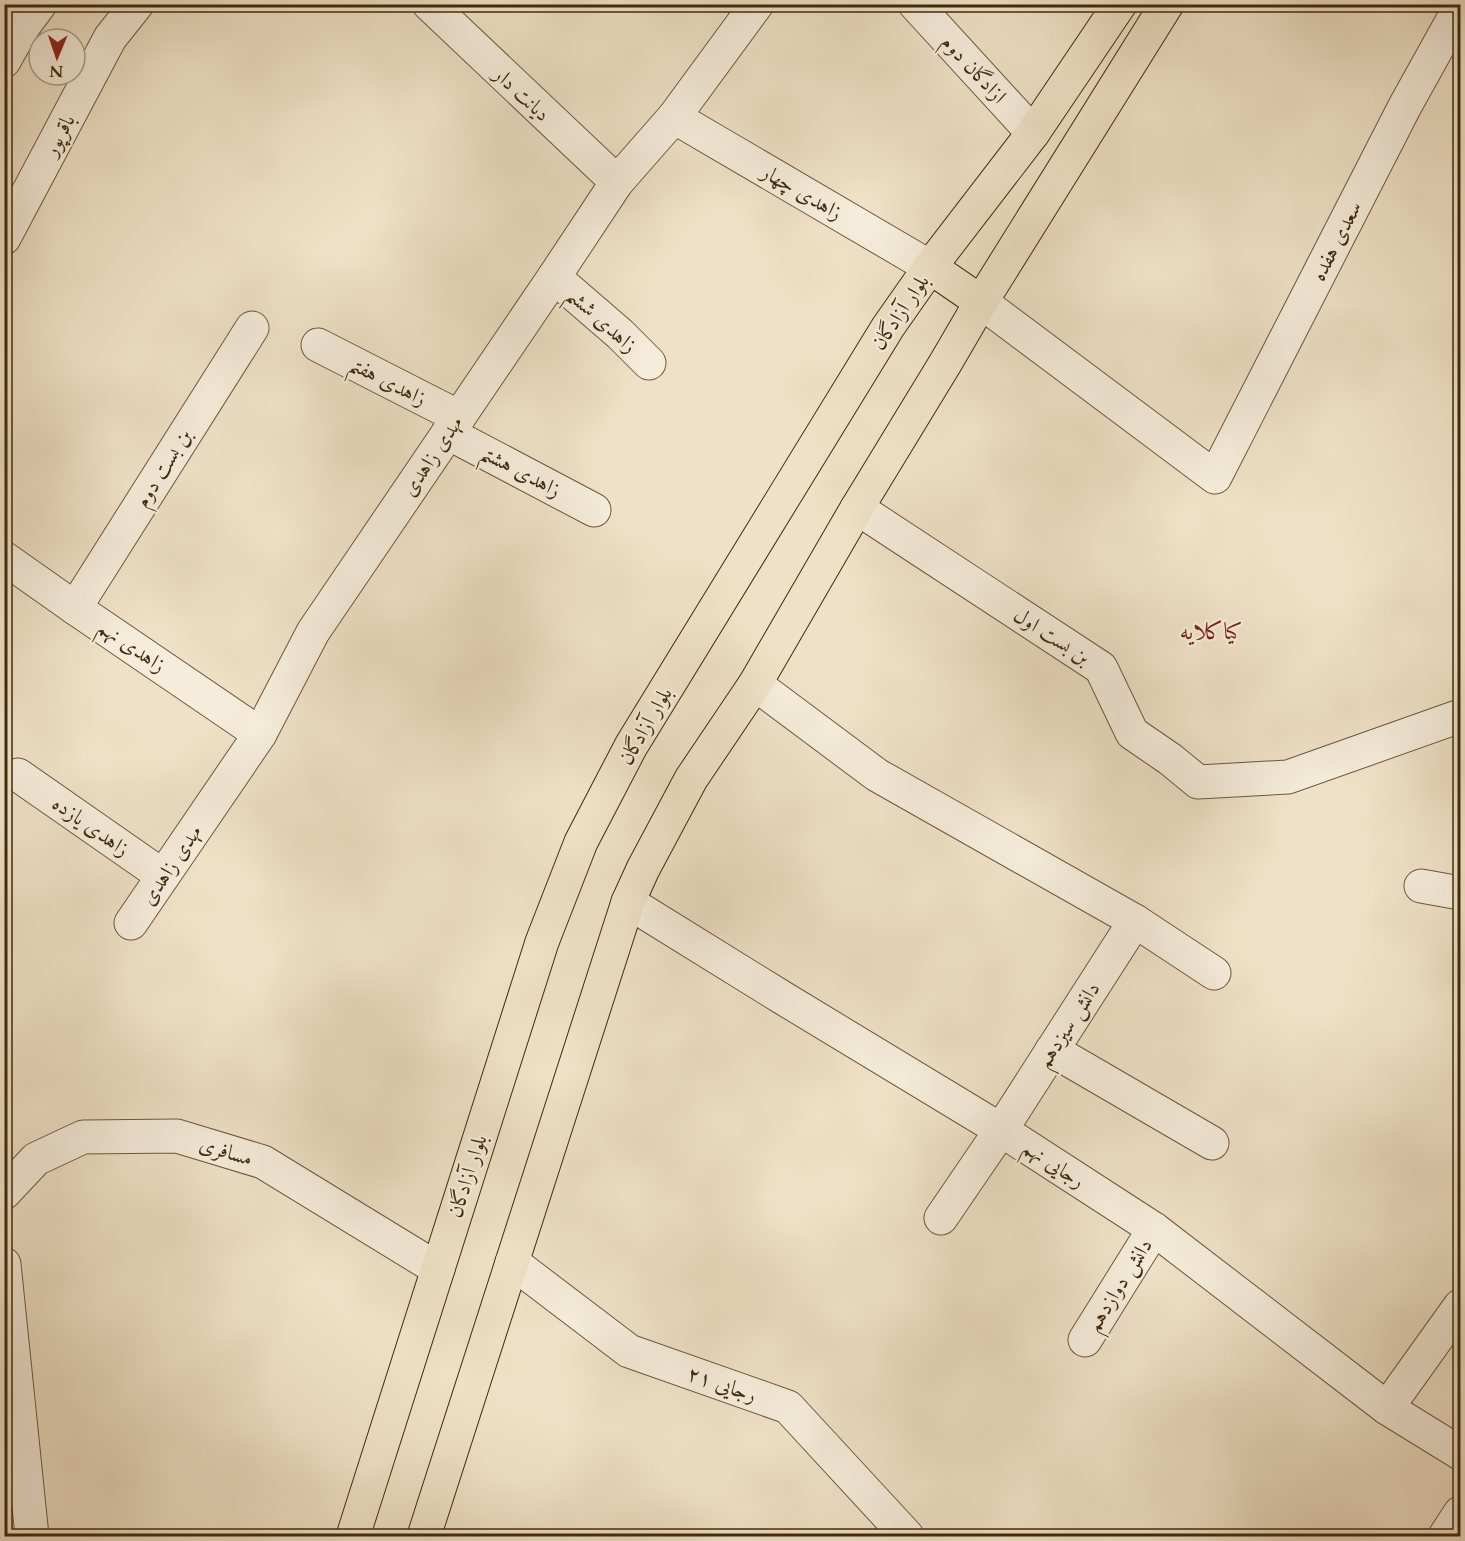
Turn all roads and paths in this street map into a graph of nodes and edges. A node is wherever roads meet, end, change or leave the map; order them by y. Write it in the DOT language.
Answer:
graph roads {
  1 [pos="137,4"];
  2 [pos="429,4"];
  3 [pos="757,4"];
  4 [pos="915,4"];
  5 [pos="1120,4"];
  6 [pos="1167,4"];
  7 [pos="1461,7"];
  8 [pos="23,14"];
  9 [pos="4,61"];
  10 [pos="674,117"];
  11 [pos="1033,133"];
  12 [pos="616,182"];
  13 [pos="4,238"];
  14 [pos="930,267"];
  15 [pos="554,277"];
  16 [pos="981,302"];
  17 [pos="252,328"];
  18 [pos="318,345"];
  19 [pos="649,363"];
  20 [pos="453,425"];
  21 [pos="857,508"];
  22 [pos="594,510"];
  23 [pos="4,558"];
  24 [pos="75,608"];
  25 [pos="754,684"];
  26 [pos="1461,716"];
  27 [pos="261,734"];
  28 [pos="18,775"];
  29 [pos="163,876"];
  30 [pos="1421,886"];
  31 [pos="1461,893"];
  32 [pos="628,902"];
  33 [pos="1135,921"];
  34 [pos="131,923"];
  35 [pos="1214,973"];
  36 [pos="1052,1050"];
  37 [pos="1001,1130"];
  38 [pos="1212,1143"];
  39 [pos="4,1193"];
  40 [pos="941,1218"];
  41 [pos="1154,1229"];
  42 [pos="512,1262"];
  43 [pos="4,1264"];
  44 [pos="438,1269"];
  45 [pos="1461,1306"];
  46 [pos="1085,1340"];
  47 [pos="1387,1408"];
  48 [pos="1459,1450"];
  49 [pos="1461,1513"];
  50 [pos="32,1536"];
  51 [pos="353,1536"];
  52 [pos="424,1536"];
  53 [pos="908,1536"];
  54 [pos="1445,1536"];
  1 -- 13 [label="street, باقرپور"];
  2 -- 12 [label="street, دیانت دار"];
  3 -- 10 [label="street, مهدی زاهدی"];
  4 -- 11 [label="street, ازادگان دوم"];
  5 -- 11 [label="highway, بلوار آزادگان"];
  6 -- 16 [label="highway"];
  7 -- 16 [label="street, سعدی هفده"];
  8 -- 9 [label="street"];
  10 -- 12 [label="street, مهدی زاهدی"];
  10 -- 14 [label="street, زاهدی چهار"];
  11 -- 14 [label="highway, بلوار آزادگان"];
  12 -- 15 [label="street, مهدی زاهدی"];
  14 -- 16 [label="highway"];
  14 -- 44 [label="highway, بلوار آزادگان"];
  15 -- 19 [label="street, زاهدی ششم"];
  15 -- 20 [label="street, مهدی زاهدی"];
  16 -- 21 [label="highway"];
  17 -- 24 [label="street, بن بست دوم"];
  18 -- 20 [label="street, زاهدی هفتم"];
  20 -- 22 [label="street, زاهدی هشتم"];
  20 -- 27 [label="street, مهدی زاهدی"];
  21 -- 25 [label="highway"];
  21 -- 26 [label="street, بن بست اول"];
  23 -- 24 [label="street, زاهدی نهم"];
  24 -- 27 [label="street, زاهدی نهم"];
  25 -- 32 [label="highway"];
  25 -- 33 [label="street"];
  27 -- 29 [label="street, مهدی زاهدی"];
  28 -- 29 [label="street, زاهدی یازده"];
  29 -- 34 [label="street, مهدی زاهدی"];
  30 -- 31 [label="street"];
  32 -- 37 [label="street, رجایی نهم"];
  32 -- 42 [label="highway"];
  33 -- 35 [label="street"];
  33 -- 36 [label="street, دانش سیزدهم"];
  36 -- 37 [label="street, دانش سیزدهم"];
  36 -- 38 [label="street"];
  37 -- 40 [label="street, دانش سیزدهم"];
  37 -- 41 [label="street, رجایی نهم"];
  39 -- 44 [label="street, مسافری"];
  41 -- 46 [label="street, دانش دوازدهم"];
  41 -- 47 [label="street, رجایی نهم"];
  42 -- 52 [label="highway"];
  42 -- 53 [label="street, رجایی ۲۱"];
  43 -- 50 [label="street"];
  44 -- 51 [label="highway, بلوار آزادگان"];
  45 -- 47 [label="street"];
  47 -- 48 [label="street, رجایی نهم"];
  49 -- 54 [label="street"];
}
